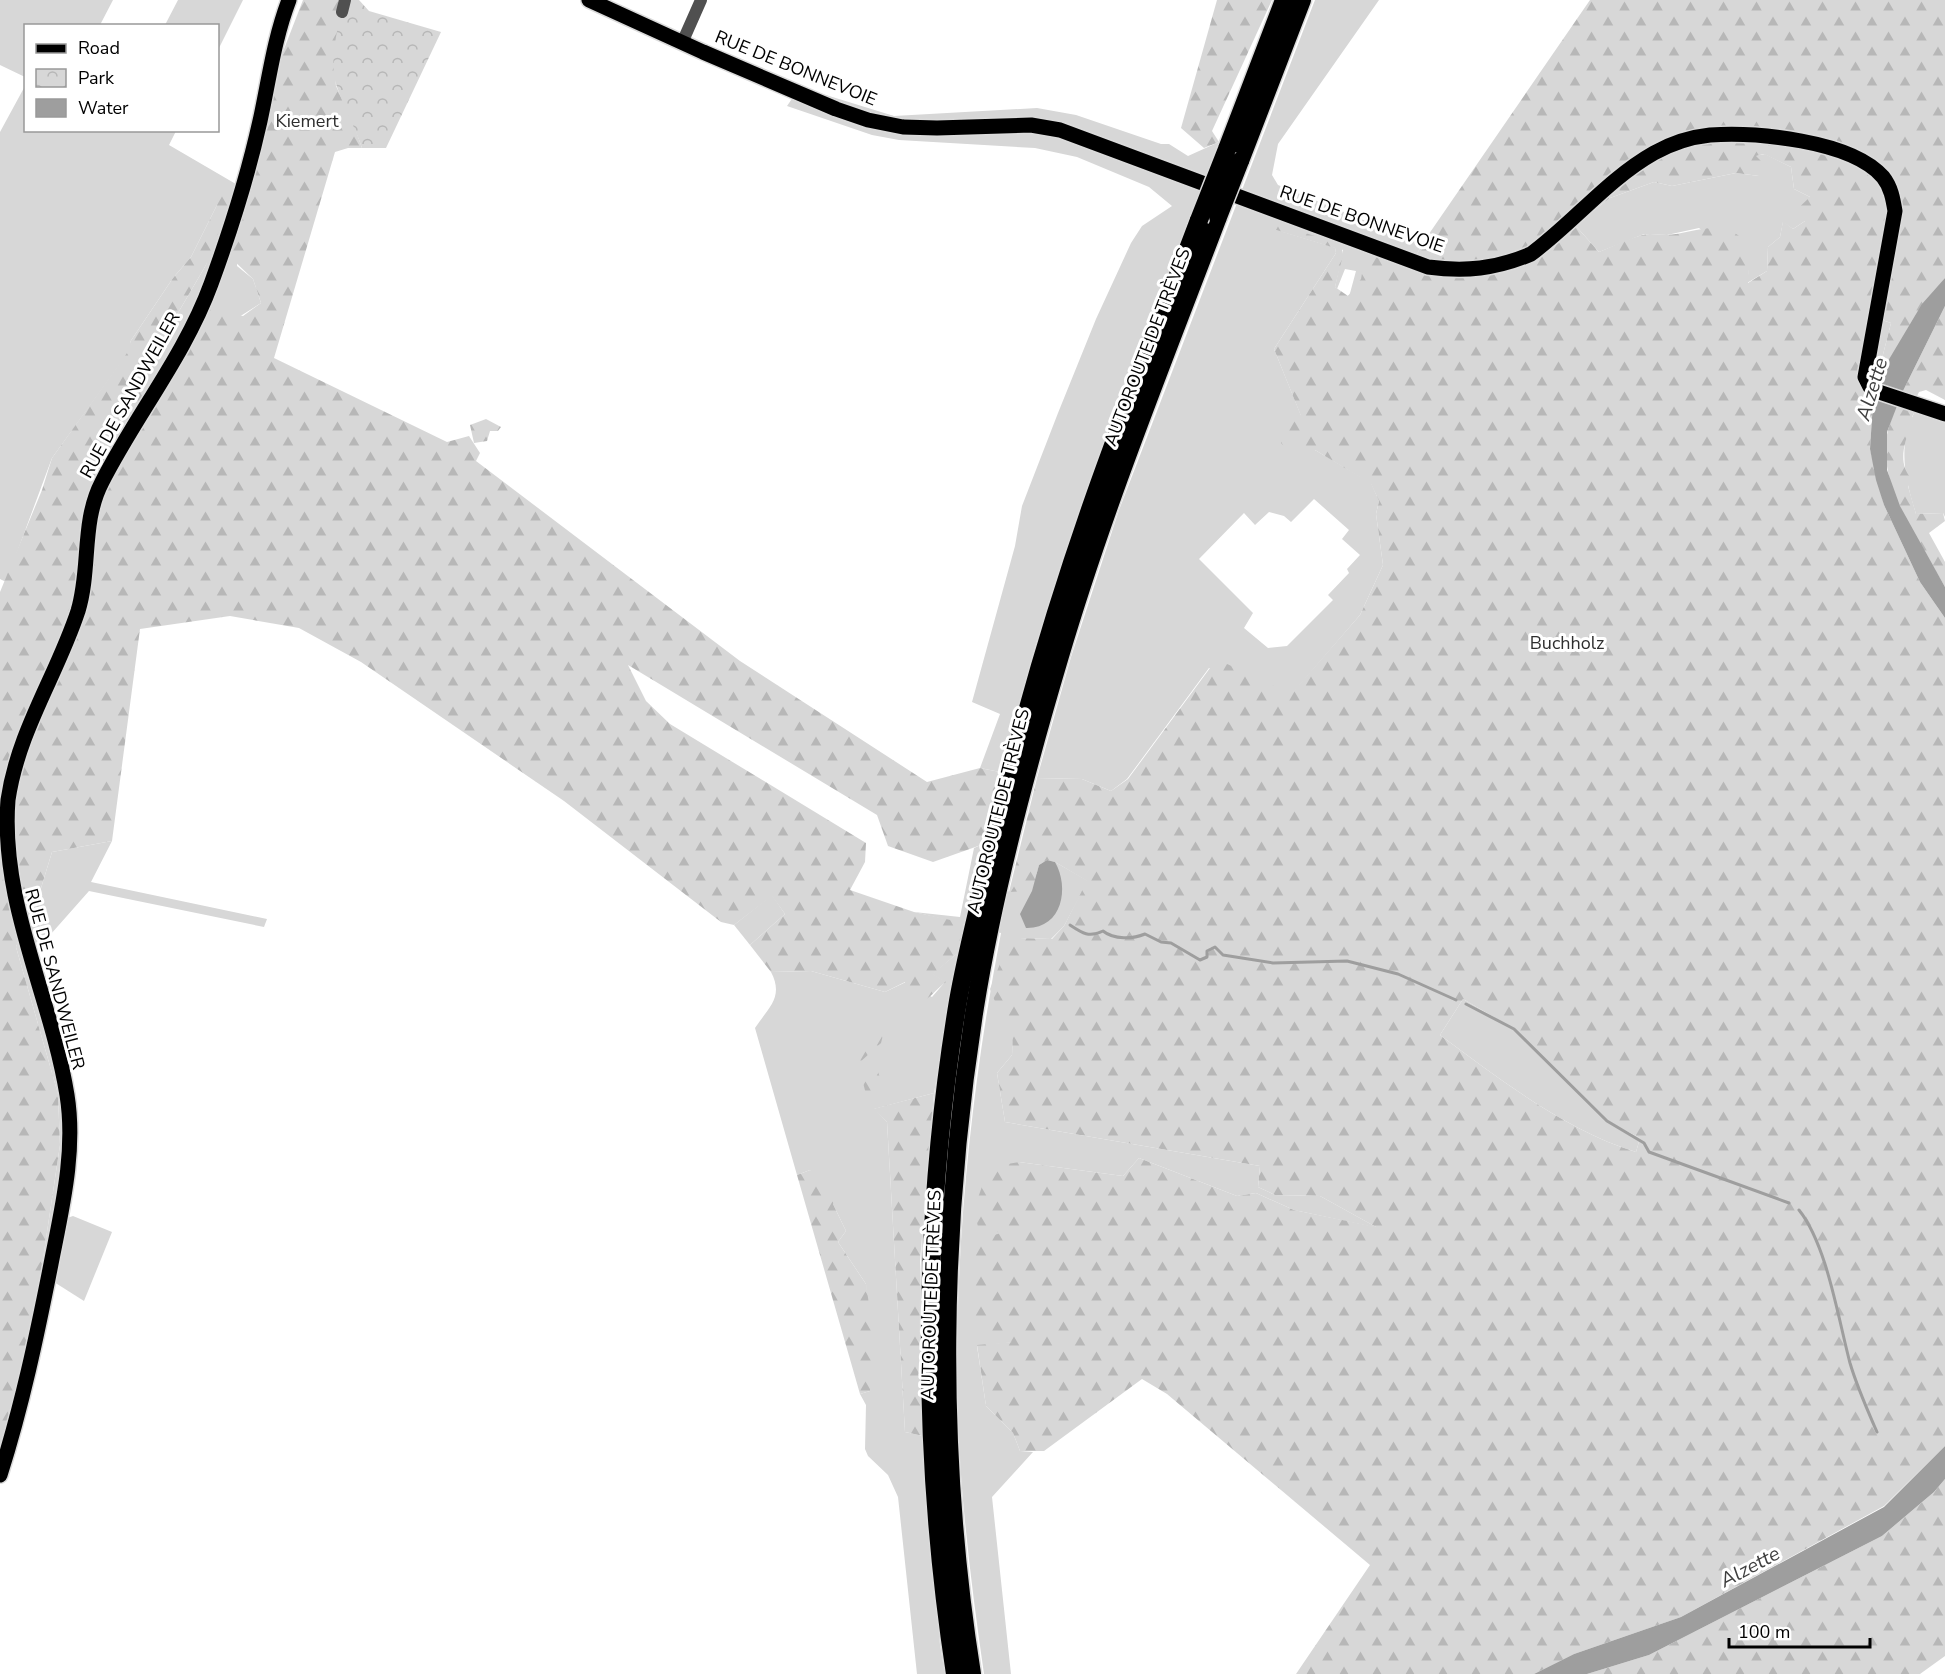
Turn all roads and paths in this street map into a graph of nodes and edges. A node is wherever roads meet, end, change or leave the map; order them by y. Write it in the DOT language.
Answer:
graph roads {
  1 [pos="289,0"];
  2 [pos="589,0"];
  3 [pos="701,0"];
  4 [pos="1284,0"];
  5 [pos="1302,0"];
  6 [pos="682,43"];
  7 [pos="1233,155"];
  8 [pos="1945,414"];
  9 [pos="1018,772"];
  10 [pos="967,1002"];
  11 [pos="0,1475"];
  12 [pos="955,1674"];
  13 [pos="972,1674"];
  1 -- 11 [label="main road, RUE DE SANDWEILER"];
  2 -- 6 [label="main road, RUE DE BONNEVOIE"];
  3 -- 6 [label="street"];
  4 -- 7 [label="highway, AUTOROUTE DE TRÈVES"];
  5 -- 7 [label="highway, AUTOROUTE DE TRÈVES"];
  6 -- 8 [label="main road, RUE DE BONNEVOIE"];
  7 -- 9 [label="highway, AUTOROUTE DE TRÈVES, bridge"];
  7 -- 9 [label="highway, AUTOROUTE DE TRÈVES, bridge"];
  9 -- 10 [label="highway, AUTOROUTE DE TRÈVES"];
  10 -- 12 [label="highway, AUTOROUTE DE TRÈVES"];
  10 -- 13 [label="highway, AUTOROUTE DE TRÈVES"];
}
